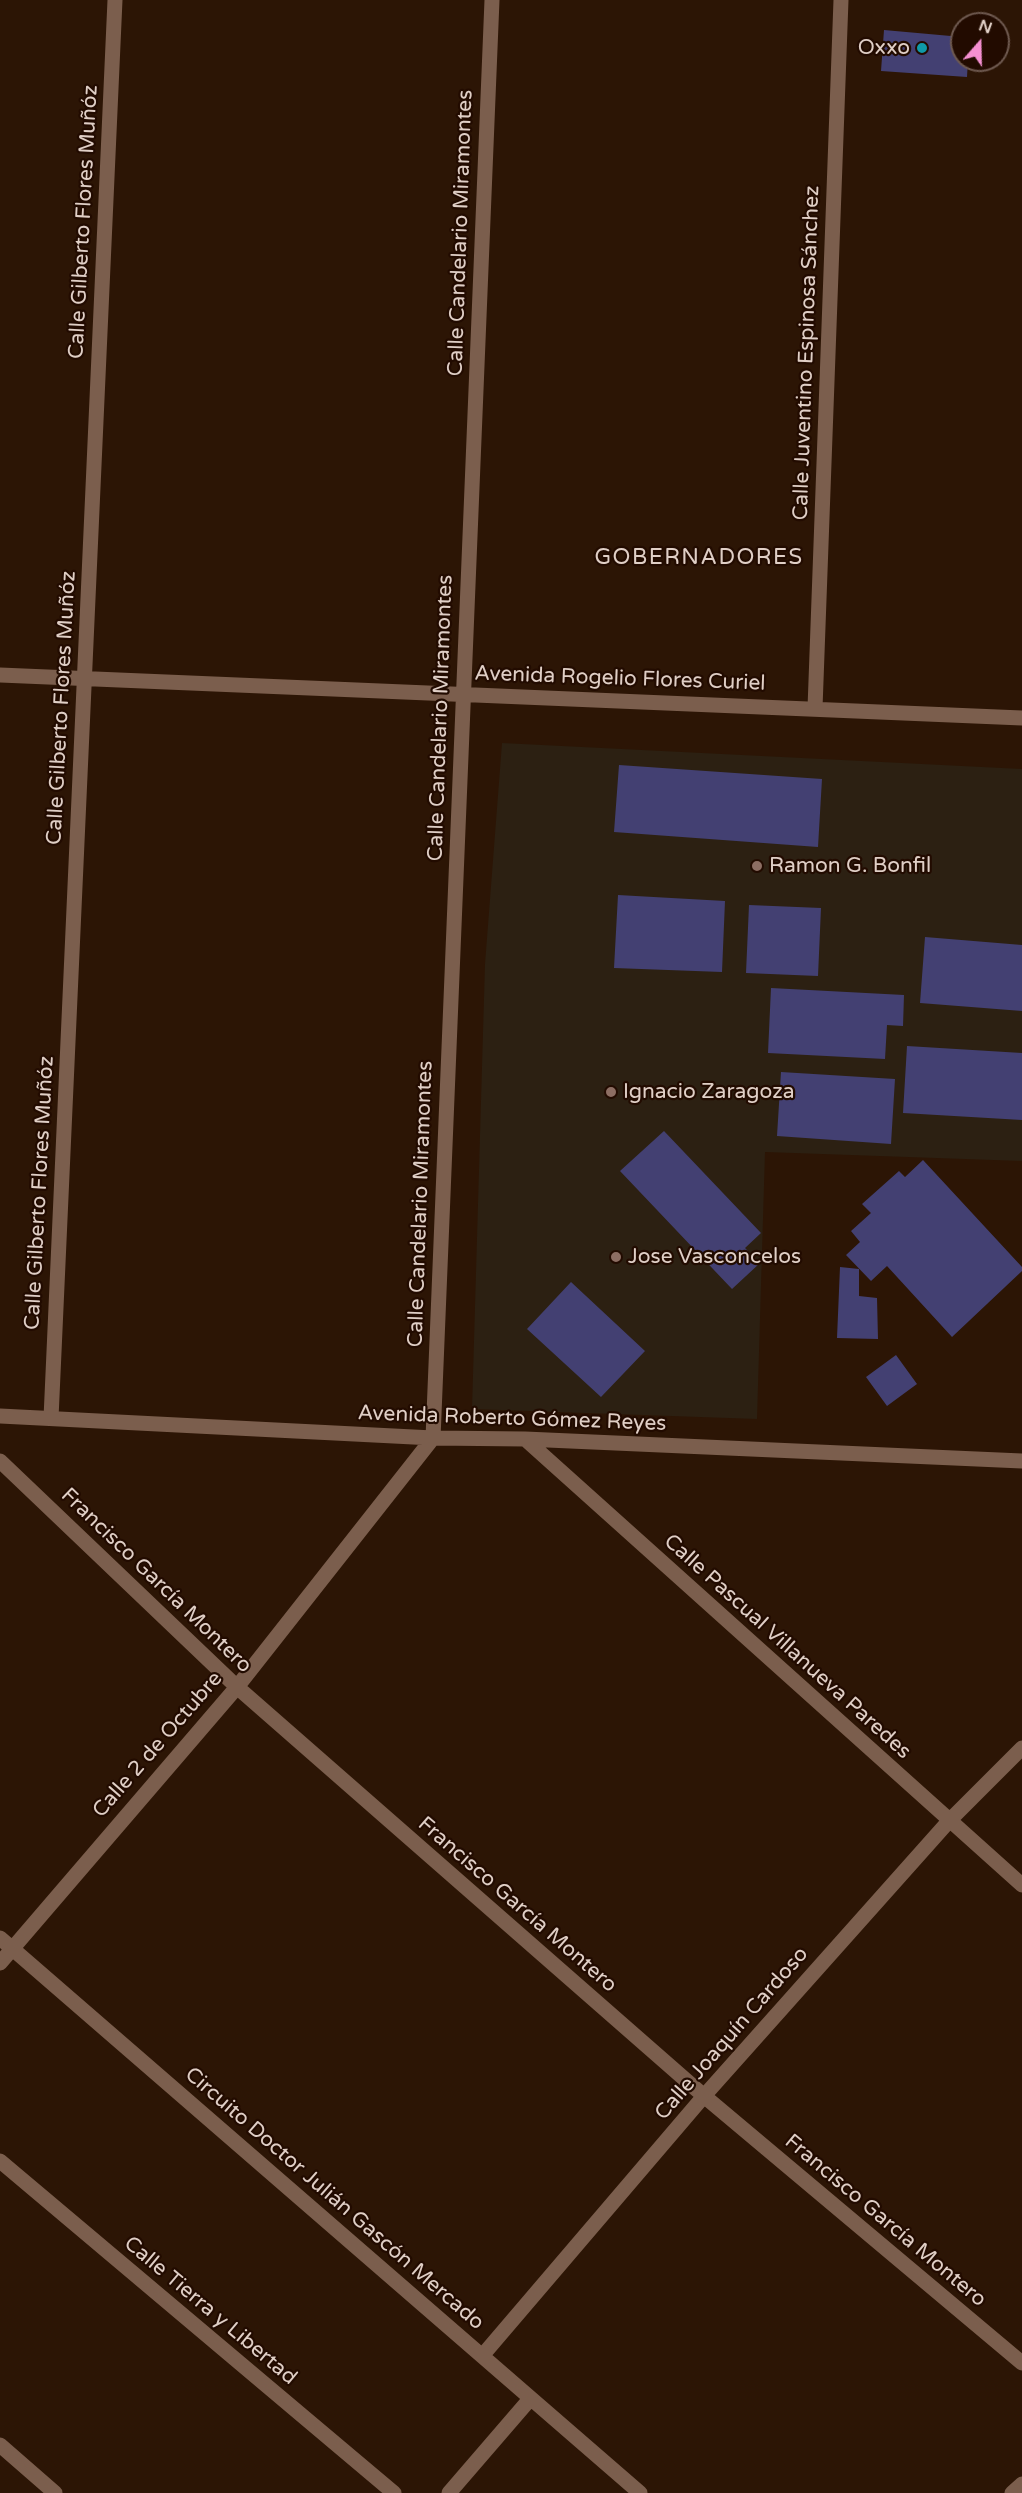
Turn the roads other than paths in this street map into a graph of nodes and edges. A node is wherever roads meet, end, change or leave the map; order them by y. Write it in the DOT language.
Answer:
graph roads {
  1 [pos="115,0"];
  2 [pos="492,0"];
  3 [pos="841,0"];
  4 [pos="0,675"];
  5 [pos="85,678"];
  6 [pos="463,694"];
  7 [pos="815,708"];
  8 [pos="1022,718"];
  9 [pos="0,1416"];
  10 [pos="51,1418"];
  11 [pos="433,1438"];
  12 [pos="525,1439"];
  13 [pos="0,1461"];
  14 [pos="1022,1461"];
  15 [pos="237,1687"];
  16 [pos="1022,1748"];
  17 [pos="950,1821"];
  18 [pos="1022,1885"];
  19 [pos="0,1938"];
  20 [pos="12,1948"];
  21 [pos="0,1963"];
  22 [pos="704,2096"];
  23 [pos="0,2161"];
  24 [pos="483,2356"];
  25 [pos="1022,2363"];
  26 [pos="530,2399"];
  27 [pos="0,2445"];
  28 [pos="1022,2484"];
  29 [pos="55,2493"];
  30 [pos="394,2493"];
  31 [pos="449,2493"];
  32 [pos="640,2493"];
  33 [pos="1012,2493"];
  1 -- 5 [label="street, Calle Gilberto Flores Muñóz"];
  2 -- 6 [label="street, Calle Candelario Miramontes"];
  3 -- 7 [label="street, Calle Juventino Espinosa Sánchez"];
  4 -- 5 [label="street, Avenida Rogelio Flores Curiel"];
  5 -- 6 [label="street, Avenida Rogelio Flores Curiel"];
  5 -- 10 [label="street, Calle Gilberto Flores Muñóz"];
  6 -- 7 [label="street, Avenida Rogelio Flores Curiel"];
  6 -- 11 [label="street, Calle Candelario Miramontes"];
  7 -- 8 [label="street, Avenida Rogelio Flores Curiel"];
  9 -- 10 [label="street, Avenida Roberto Gómez Reyes"];
  10 -- 11 [label="street, Avenida Roberto Gómez Reyes"];
  11 -- 12 [label="street, Avenida Roberto Gómez Reyes"];
  11 -- 15 [label="street, Calle 2 de Octubre"];
  12 -- 14 [label="street, Avenida Roberto Gómez Reyes"];
  12 -- 17 [label="street, Calle Pascual Villanueva Paredes"];
  13 -- 15 [label="street, Francisco García Montero"];
  15 -- 20 [label="street, Calle 2 de Octubre"];
  15 -- 22 [label="street, Francisco García Montero"];
  16 -- 17 [label="street, Calle Joaquín Cardoso"];
  17 -- 18 [label="street, Calle Pascual Villanueva Paredes"];
  17 -- 22 [label="street, Calle Joaquín Cardoso"];
  19 -- 20 [label="street, Circuito Doctor Julián Gascón Mercado"];
  20 -- 21 [label="street, Calle 2 de Octubre"];
  20 -- 24 [label="street, Circuito Doctor Julián Gascón Mercado"];
  22 -- 24 [label="street, Calle Joaquín Cardoso"];
  22 -- 25 [label="street, Francisco García Montero"];
  23 -- 30 [label="street, Calle Tierra y Libertad"];
  24 -- 26 [label="street, Circuito Doctor Julián Gascón Mercado"];
  26 -- 31 [label="street"];
  26 -- 32 [label="street, Circuito Doctor Julián Gascón Mercado"];
  27 -- 29 [label="street"];
  28 -- 33 [label="street"];
}
